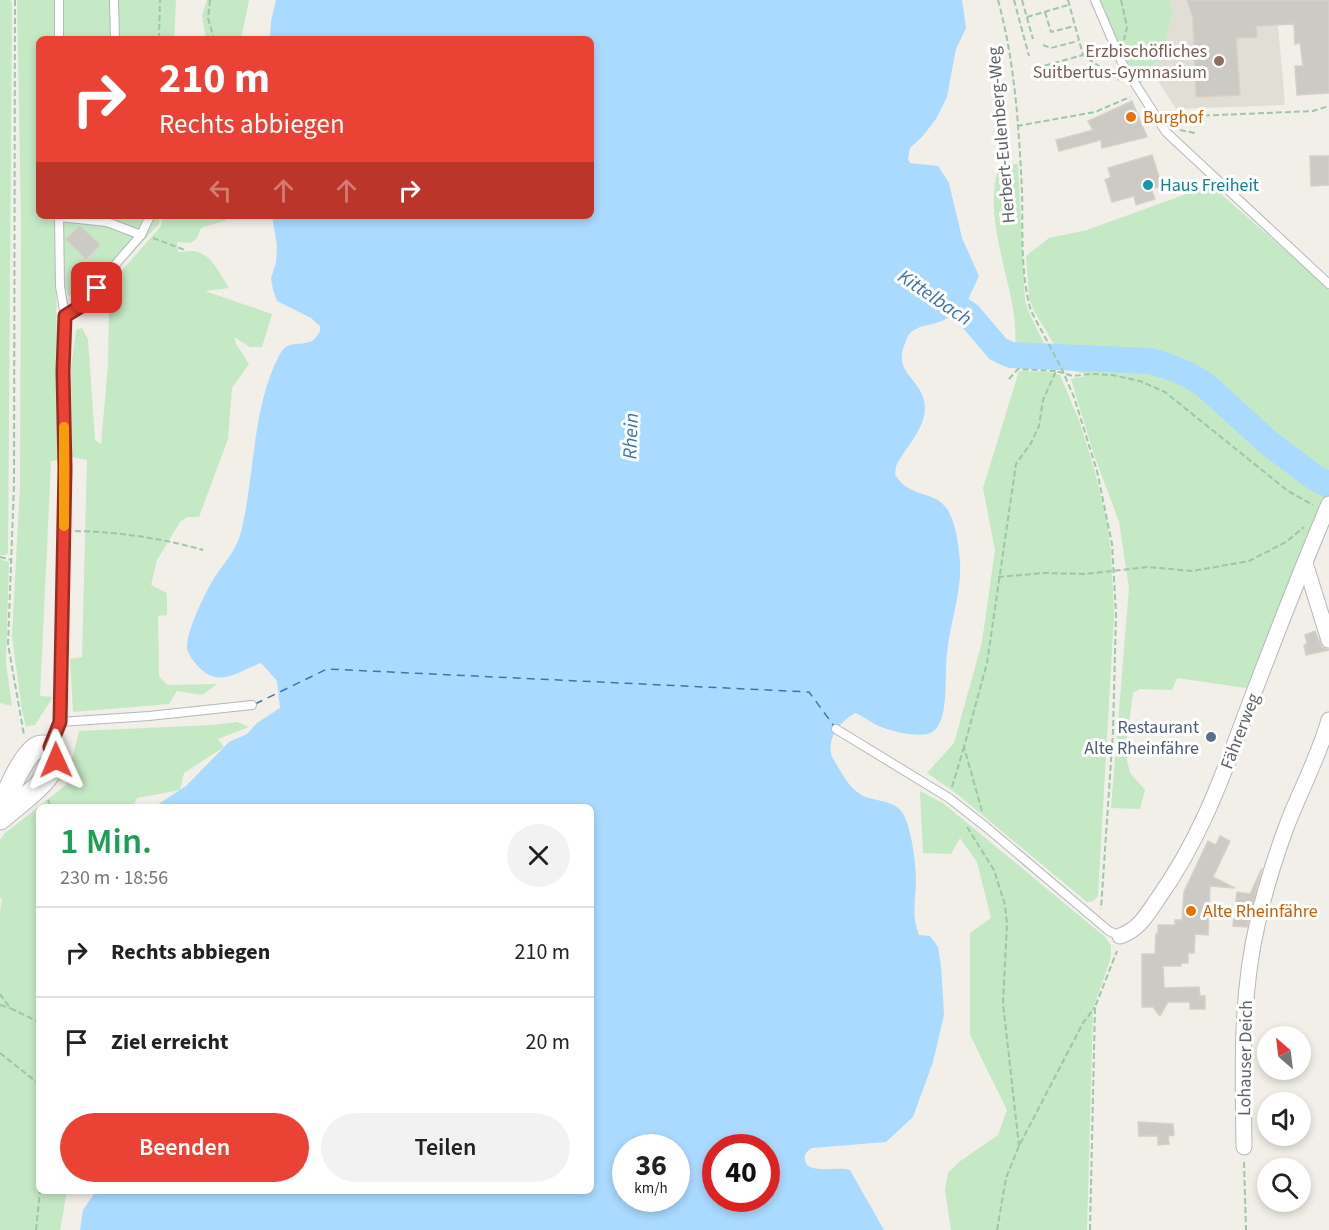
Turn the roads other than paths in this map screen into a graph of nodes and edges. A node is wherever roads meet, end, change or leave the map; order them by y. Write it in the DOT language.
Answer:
graph roads {
  1 [pos="59,0"];
  2 [pos="114,0"];
  3 [pos="1095,0"];
  4 [pos="59,36"];
  5 [pos="115,36"];
  6 [pos="59,219"];
  7 [pos="109,219"];
  8 [pos="149,219"];
  9 [pos="141,235"];
  10 [pos="1329,284"];
  11 [pos="65,316"];
  12 [pos="1327,508"];
  13 [pos="1305,563"];
  14 [pos="1329,640"];
  15 [pos="252,705"];
  16 [pos="1329,720"];
  17 [pos="60,722"];
  18 [pos="836,729"];
  19 [pos="43,747"];
  20 [pos="0,810"];
  21 [pos="0,819"];
  22 [pos="1120,936"];
  23 [pos="1244,1147"];
  1 -- 4 [label="lane"];
  2 -- 5 [label="lane"];
  3 -- 10 [label="lane"];
  6 -- 11 [label="lane"];
  7 -- 9 [label="lane"];
  8 -- 9 [label="lane"];
  9 -- 11 [label="lane"];
  11 -- 17 [label="lane"];
  12 -- 13 [label="street, Fährerweg"];
  13 -- 14 [label="street"];
  13 -- 22 [label="street, Fährerweg"];
  15 -- 17 [label="lane"];
  16 -- 23 [label="street, Lohauser Deich"];
  17 -- 19 [label="lane"];
  18 -- 22 [label="lane"];
  19 -- 20 [label="street"];
  19 -- 21 [label="street"];
}
